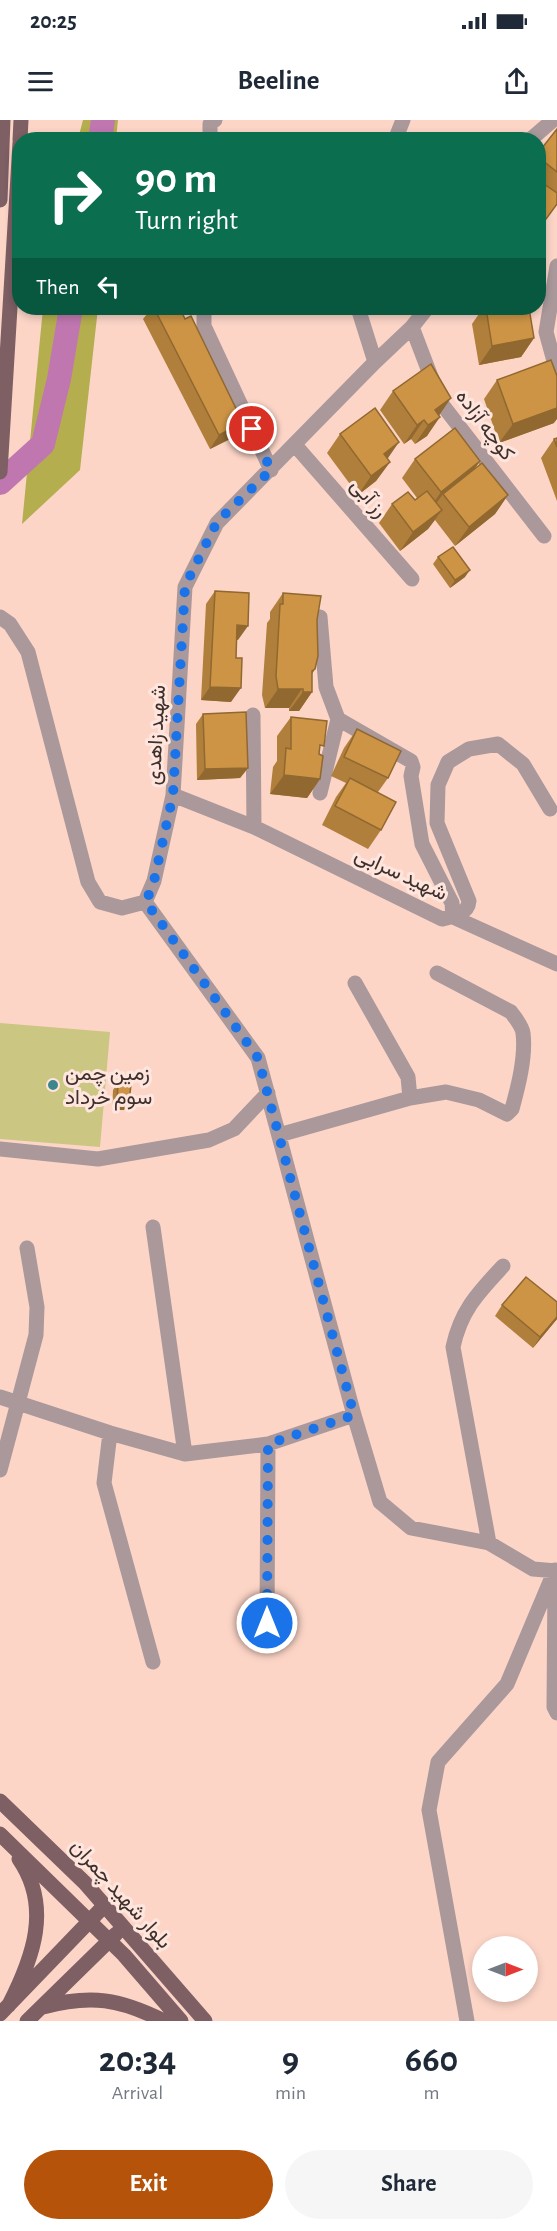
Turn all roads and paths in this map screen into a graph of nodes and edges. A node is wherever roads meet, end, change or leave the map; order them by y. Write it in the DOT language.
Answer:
graph roads {
  1 [pos="3,120"];
  2 [pos="553,120"];
  3 [pos="539,132"];
  4 [pos="0,201"];
  5 [pos="557,266"];
  6 [pos="12,274"];
  7 [pos="204,315"];
  8 [pos="360,315"];
  9 [pos="421,315"];
  10 [pos="412,327"];
  11 [pos="375,362"];
  12 [pos="557,372"];
  13 [pos="295,445"];
  14 [pos="271,470"];
  15 [pos="0,472"];
  16 [pos="544,536"];
  17 [pos="412,579"];
  18 [pos="0,617"];
  19 [pos="320,617"];
  20 [pos="253,715"];
  21 [pos="338,719"];
  22 [pos="320,793"];
  23 [pos="173,795"];
  24 [pos="550,809"];
  25 [pos="254,827"];
  26 [pos="146,902"];
  27 [pos="453,917"];
  28 [pos="557,964"];
  29 [pos="437,973"];
  30 [pos="355,983"];
  31 [pos="268,1093"];
  32 [pos="410,1098"];
  33 [pos="279,1135"];
  34 [pos="0,1149"];
  35 [pos="153,1227"];
  36 [pos="27,1248"];
  37 [pos="503,1266"];
  38 [pos="0,1397"];
  39 [pos="18,1403"];
  40 [pos="354,1415"];
  41 [pos="110,1433"];
  42 [pos="268,1444"];
  43 [pos="185,1454"];
  44 [pos="0,1470"];
  45 [pos="489,1543"];
  46 [pos="556,1571"];
  47 [pos="267,1623"];
  48 [pos="153,1662"];
  49 [pos="556,1709"];
  50 [pos="0,1802"];
  51 [pos="4,1838"];
  52 [pos="85,1883"];
  53 [pos="70,1901"];
  54 [pos="105,1905"];
  55 [pos="90,1922"];
  56 [pos="124,1925"];
  57 [pos="73,1941"];
  58 [pos="110,1941"];
  59 [pos="139,1943"];
  60 [pos="124,1955"];
  61 [pos="90,1960"];
  62 [pos="42,2007"];
  63 [pos="5,2009"];
  64 [pos="27,2021"];
  65 [pos="164,2021"];
  66 [pos="181,2021"];
  67 [pos="205,2021"];
  68 [pos="467,2021"];
  1 -- 4 [label="main road"];
  2 -- 3 [label="street"];
  5 -- 12 [label="street"];
  6 -- 15 [label="main road"];
  7 -- 14 [label="street"];
  8 -- 11 [label="street"];
  9 -- 10 [label="street, شهید زاهدی"];
  10 -- 11 [label="street, شهید زاهدی"];
  10 -- 16 [label="street, کوچه آزاده"];
  11 -- 13 [label="street, شهید زاهدی"];
  13 -- 14 [label="street, شهید زاهدی"];
  13 -- 17 [label="street, رز آبی"];
  14 -- 23 [label="street, شهید زاهدی"];
  18 -- 26 [label="street"];
  19 -- 21 [label="street"];
  20 -- 25 [label="street"];
  21 -- 22 [label="street"];
  21 -- 27 [label="street, شهید سرابی"];
  23 -- 25 [label="street, شهید سرابی"];
  23 -- 26 [label="street, شهید زاهدی"];
  24 -- 27 [label="street"];
  25 -- 27 [label="street, شهید سرابی"];
  26 -- 31 [label="street"];
  27 -- 28 [label="street"];
  29 -- 32 [label="street"];
  30 -- 32 [label="street"];
  31 -- 33 [label="street"];
  31 -- 34 [label="street"];
  32 -- 33 [label="street"];
  33 -- 40 [label="street"];
  35 -- 43 [label="street"];
  36 -- 39 [label="street"];
  37 -- 45 [label="street"];
  38 -- 39 [label="street"];
  39 -- 41 [label="street"];
  39 -- 44 [label="street"];
  40 -- 42 [label="street"];
  40 -- 45 [label="street"];
  41 -- 43 [label="street"];
  41 -- 48 [label="street"];
  42 -- 43 [label="street"];
  42 -- 47 [label="street"];
  45 -- 46 [label="street"];
  46 -- 49 [label="street"];
  46 -- 68 [label="street"];
  50 -- 52 [label="main road, بلوار شهید چمران"];
  51 -- 53 [label="main road, بلوار شهید چمران"];
  51 -- 63 [label="main road"];
  52 -- 53 [label="main road"];
  52 -- 54 [label="main road, بلوار شهید چمران"];
  53 -- 55 [label="main road, بلوار شهید چمران"];
  54 -- 55 [label="main road"];
  54 -- 56 [label="main road, بلوار شهید چمران"];
  55 -- 57 [label="main road"];
  55 -- 58 [label="main road, بلوار شهید چمران"];
  56 -- 58 [label="main road"];
  56 -- 59 [label="main road, بلوار شهید چمران"];
  57 -- 61 [label="main road"];
  57 -- 63 [label="main road"];
  58 -- 60 [label="main road, بلوار شهید چمران"];
  58 -- 61 [label="main road"];
  59 -- 60 [label="main road"];
  59 -- 67 [label="main road, بلوار شهید چمران"];
  60 -- 66 [label="main road, بلوار شهید چمران"];
  61 -- 62 [label="main road"];
  62 -- 64 [label="main road"];
  62 -- 65 [label="main road"];
}
